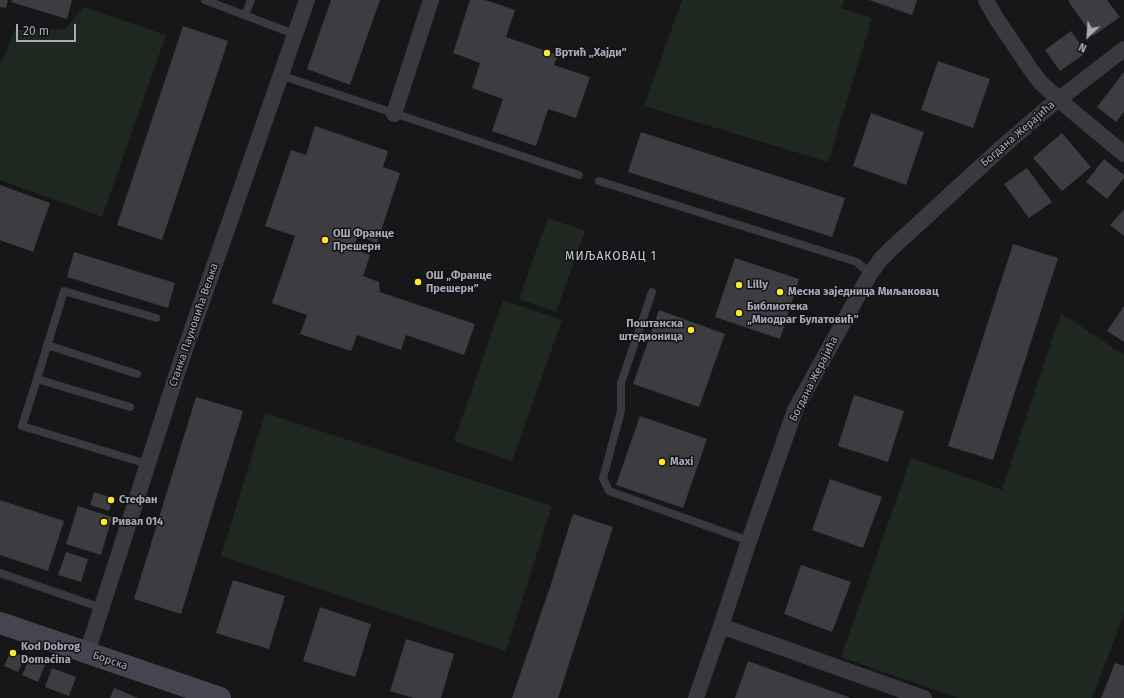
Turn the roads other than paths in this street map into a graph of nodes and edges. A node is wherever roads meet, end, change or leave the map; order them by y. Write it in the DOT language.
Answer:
graph roads {
  1 [pos="205,0"];
  2 [pos="251,0"];
  3 [pos="307,0"];
  4 [pos="431,0"];
  5 [pos="986,0"];
  6 [pos="246,15"];
  7 [pos="294,34"];
  8 [pos="1124,49"];
  9 [pos="280,75"];
  10 [pos="1059,100"];
  11 [pos="394,114"];
  12 [pos="1124,154"];
  13 [pos="579,175"];
  14 [pos="599,181"];
  15 [pos="870,274"];
  16 [pos="652,292"];
  17 [pos="156,318"];
  18 [pos="47,345"];
  19 [pos="137,374"];
  20 [pos="37,379"];
  21 [pos="130,407"];
  22 [pos="147,464"];
  23 [pos="749,541"];
  24 [pos="0,573"];
  25 [pos="102,608"];
  26 [pos="0,623"];
  27 [pos="721,626"];
  28 [pos="87,653"];
  29 [pos="220,698"];
  30 [pos="696,698"];
  31 [pos="924,698"];
  1 -- 6 [label="lane"];
  2 -- 6 [label="lane"];
  3 -- 7 [label="street, Станка Пауновића Вељка"];
  4 -- 11 [label="street"];
  5 -- 10 [label="street"];
  6 -- 7 [label="lane"];
  7 -- 9 [label="street, Станка Пауновића Вељка"];
  8 -- 10 [label="street, Богдана Жерајића"];
  9 -- 11 [label="lane"];
  9 -- 22 [label="street, Станка Пауновића Вељка"];
  10 -- 12 [label="street"];
  10 -- 15 [label="street, Богдана Жерајића"];
  11 -- 13 [label="lane"];
  14 -- 15 [label="lane"];
  15 -- 23 [label="street, Богдана Жерајића"];
  16 -- 23 [label="lane"];
  17 -- 18 [label="lane"];
  18 -- 19 [label="lane"];
  18 -- 20 [label="lane"];
  20 -- 21 [label="lane"];
  20 -- 22 [label="lane"];
  22 -- 25 [label="street, Станка Пауновића Вељка"];
  23 -- 27 [label="street, Богдана Жерајића"];
  24 -- 25 [label="lane"];
  25 -- 28 [label="street, Станка Пауновића Вељка"];
  26 -- 28 [label="main road, Борска"];
  27 -- 30 [label="street, Богдана Жерајића"];
  27 -- 31 [label="street"];
  28 -- 29 [label="main road, Борска"];
}
